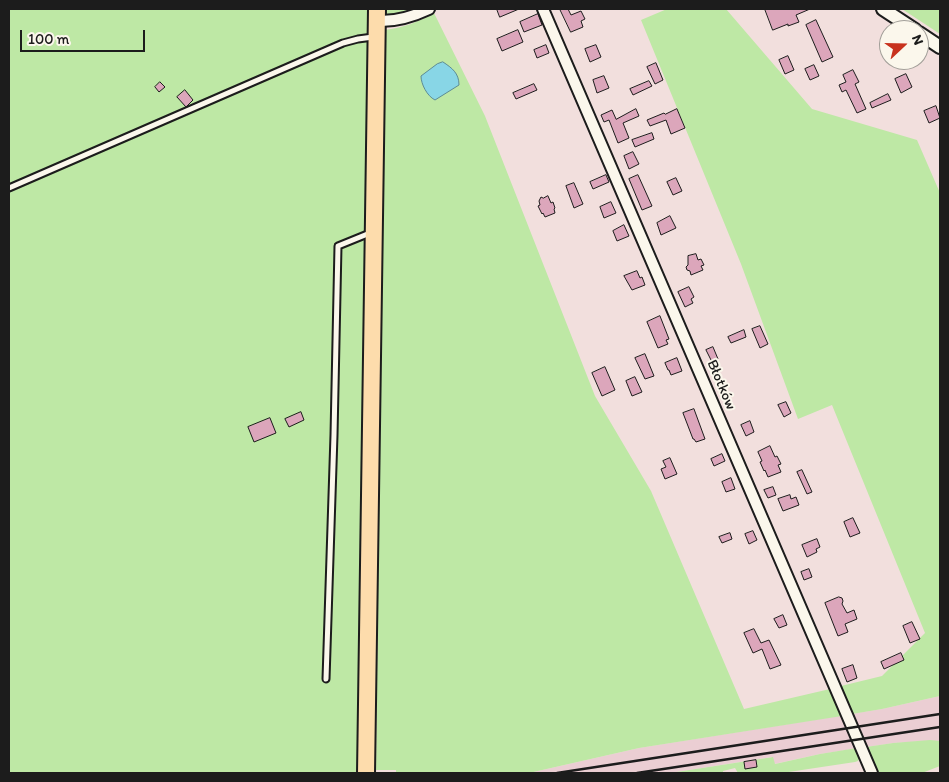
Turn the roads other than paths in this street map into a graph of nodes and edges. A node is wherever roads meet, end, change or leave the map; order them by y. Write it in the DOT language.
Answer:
graph roads {
  1 [pos="429,9"];
  2 [pos="543,9"];
  3 [pos="884,9"];
  4 [pos="900,20"];
  5 [pos="377,22"];
  6 [pos="929,40"];
  7 [pos="940,47"];
  8 [pos="9,188"];
  9 [pos="373,232"];
  10 [pos="326,679"];
  11 [pos="366,773"];
  12 [pos="872,773"];
  1 -- 5 [label="street"];
  2 -- 12 [label="street, Błotków"];
  3 -- 4 [label="street"];
  5 -- 8 [label="lane"];
  5 -- 9 [label="highway"];
  6 -- 7 [label="street"];
  9 -- 10 [label="lane"];
  9 -- 11 [label="highway"];
}
